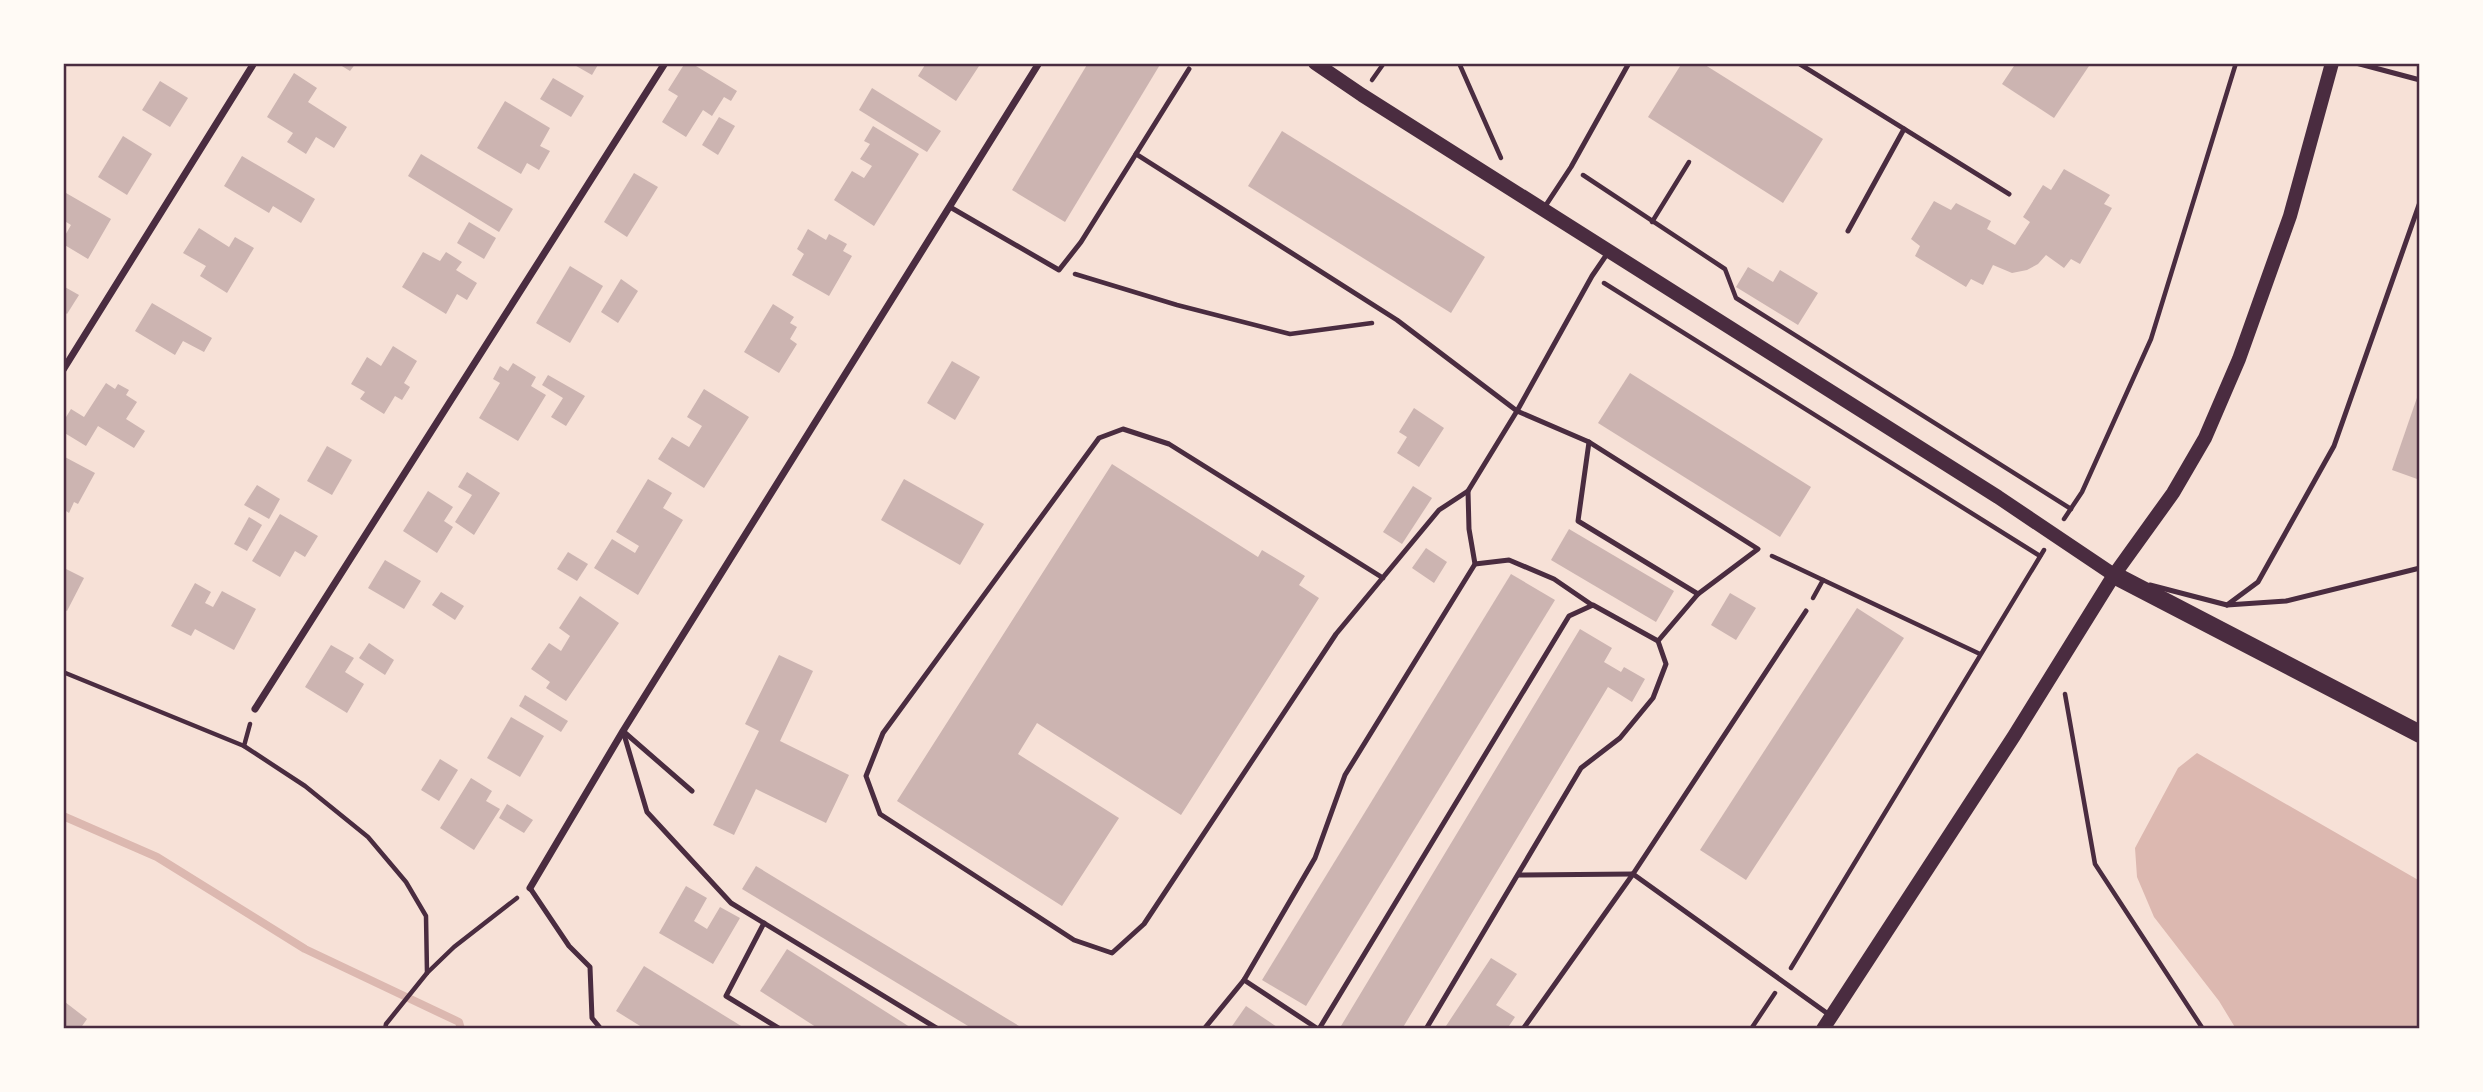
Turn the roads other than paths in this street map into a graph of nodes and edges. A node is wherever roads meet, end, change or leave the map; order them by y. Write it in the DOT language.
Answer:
graph roads {
  1 [pos="254,63"];
  2 [pos="665,63"];
  3 [pos="1039,63"];
  4 [pos="1315,63"];
  5 [pos="1629,63"];
  6 [pos="1798,63"];
  7 [pos="2332,63"];
  8 [pos="2356,63"];
  9 [pos="1189,69"];
  10 [pos="2420,80"];
  11 [pos="1904,129"];
  12 [pos="1136,154"];
  13 [pos="2009,194"];
  14 [pos="2420,202"];
  15 [pos="950,207"];
  16 [pos="1543,209"];
  17 [pos="1848,231"];
  18 [pos="1609,251"];
  19 [pos="63,370"];
  20 [pos="1517,411"];
  21 [pos="1589,442"];
  22 [pos="1468,491"];
  23 [pos="1475,564"];
  24 [pos="2420,568"];
  25 [pos="2114,575"];
  26 [pos="1383,578"];
  27 [pos="1698,594"];
  28 [pos="1593,605"];
  29 [pos="2227,605"];
  30 [pos="1806,611"];
  31 [pos="1658,641"];
  32 [pos="255,709"];
  33 [pos="623,730"];
  34 [pos="2420,734"];
  35 [pos="692,791"];
  36 [pos="1633,874"];
  37 [pos="1518,875"];
  38 [pos="530,888"];
  39 [pos="764,923"];
  40 [pos="1244,980"];
  41 [pos="1831,1016"];
  42 [pos="601,1029"];
  43 [pos="779,1029"];
  44 [pos="938,1029"];
  45 [pos="1204,1029"];
  46 [pos="1319,1029"];
  47 [pos="1426,1029"];
  48 [pos="1523,1029"];
  49 [pos="1823,1029"];
  1 -- 19 [label="street"];
  2 -- 32 [label="street"];
  3 -- 15 [label="street"];
  4 -- 16 [label="main road"];
  5 -- 16 [label="lane"];
  6 -- 11 [label="lane"];
  7 -- 25 [label="main road"];
  8 -- 10 [label="lane"];
  9 -- 12 [label="lane"];
  11 -- 13 [label="lane"];
  11 -- 17 [label="lane"];
  12 -- 15 [label="lane"];
  12 -- 20 [label="lane"];
  14 -- 29 [label="lane"];
  15 -- 33 [label="street"];
  16 -- 18 [label="main road"];
  18 -- 20 [label="lane"];
  18 -- 25 [label="main road"];
  20 -- 21 [label="lane"];
  20 -- 22 [label="lane"];
  21 -- 27 [label="lane"];
  21 -- 27 [label="lane"];
  22 -- 23 [label="lane"];
  22 -- 26 [label="lane"];
  23 -- 28 [label="lane"];
  23 -- 40 [label="lane"];
  24 -- 29 [label="lane"];
  25 -- 29 [label="lane"];
  25 -- 34 [label="main road"];
  25 -- 41 [label="main road"];
  26 -- 26 [label="lane"];
  27 -- 31 [label="lane"];
  28 -- 31 [label="lane"];
  28 -- 46 [label="lane"];
  30 -- 36 [label="lane"];
  31 -- 37 [label="lane"];
  33 -- 35 [label="lane"];
  33 -- 38 [label="street"];
  33 -- 39 [label="lane"];
  36 -- 37 [label="lane"];
  36 -- 41 [label="lane"];
  36 -- 48 [label="lane"];
  37 -- 47 [label="lane"];
  38 -- 42 [label="lane"];
  39 -- 43 [label="lane"];
  39 -- 44 [label="lane"];
  40 -- 45 [label="lane"];
  40 -- 46 [label="lane"];
  41 -- 49 [label="main road"];
}
